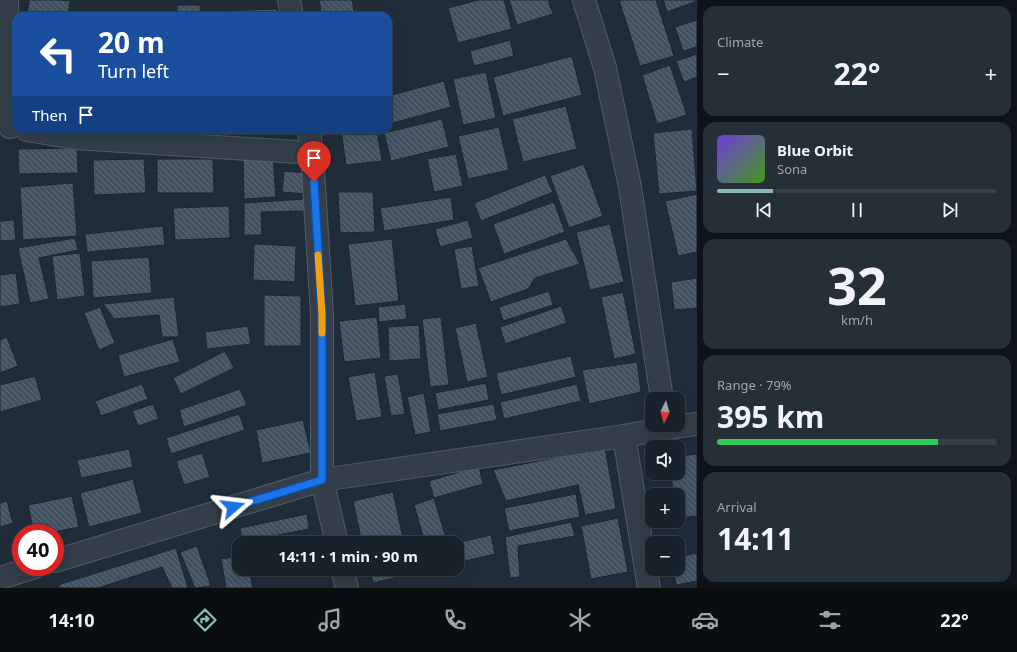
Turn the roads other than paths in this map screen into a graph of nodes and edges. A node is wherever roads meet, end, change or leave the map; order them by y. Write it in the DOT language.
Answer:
graph roads {
  1 [pos="6,0"];
  2 [pos="289,0"];
  3 [pos="584,0"];
  4 [pos="291,12"];
  5 [pos="12,110"];
  6 [pos="51,134"];
  7 [pos="310,134"];
  8 [pos="312,153"];
  9 [pos="661,392"];
  10 [pos="697,424"];
  11 [pos="685,425"];
  12 [pos="645,432"];
  13 [pos="624,436"];
  14 [pos="322,480"];
  15 [pos="335,536"];
  16 [pos="64,558"];
  17 [pos="12,574"];
  18 [pos="344,576"];
  19 [pos="0,578"];
  20 [pos="347,588"];
  21 [pos="649,588"];
  1 -- 5 [label="street"];
  2 -- 4 [label="street"];
  3 -- 9 [label="street"];
  6 -- 8 [label="street"];
  7 -- 8 [label="street"];
  8 -- 14 [label="street"];
  10 -- 11 [label="street"];
  12 -- 13 [label="street"];
  13 -- 14 [label="street"];
  13 -- 21 [label="street"];
  14 -- 15 [label="street"];
  14 -- 16 [label="street"];
  17 -- 19 [label="street"];
  18 -- 20 [label="street"];
}
